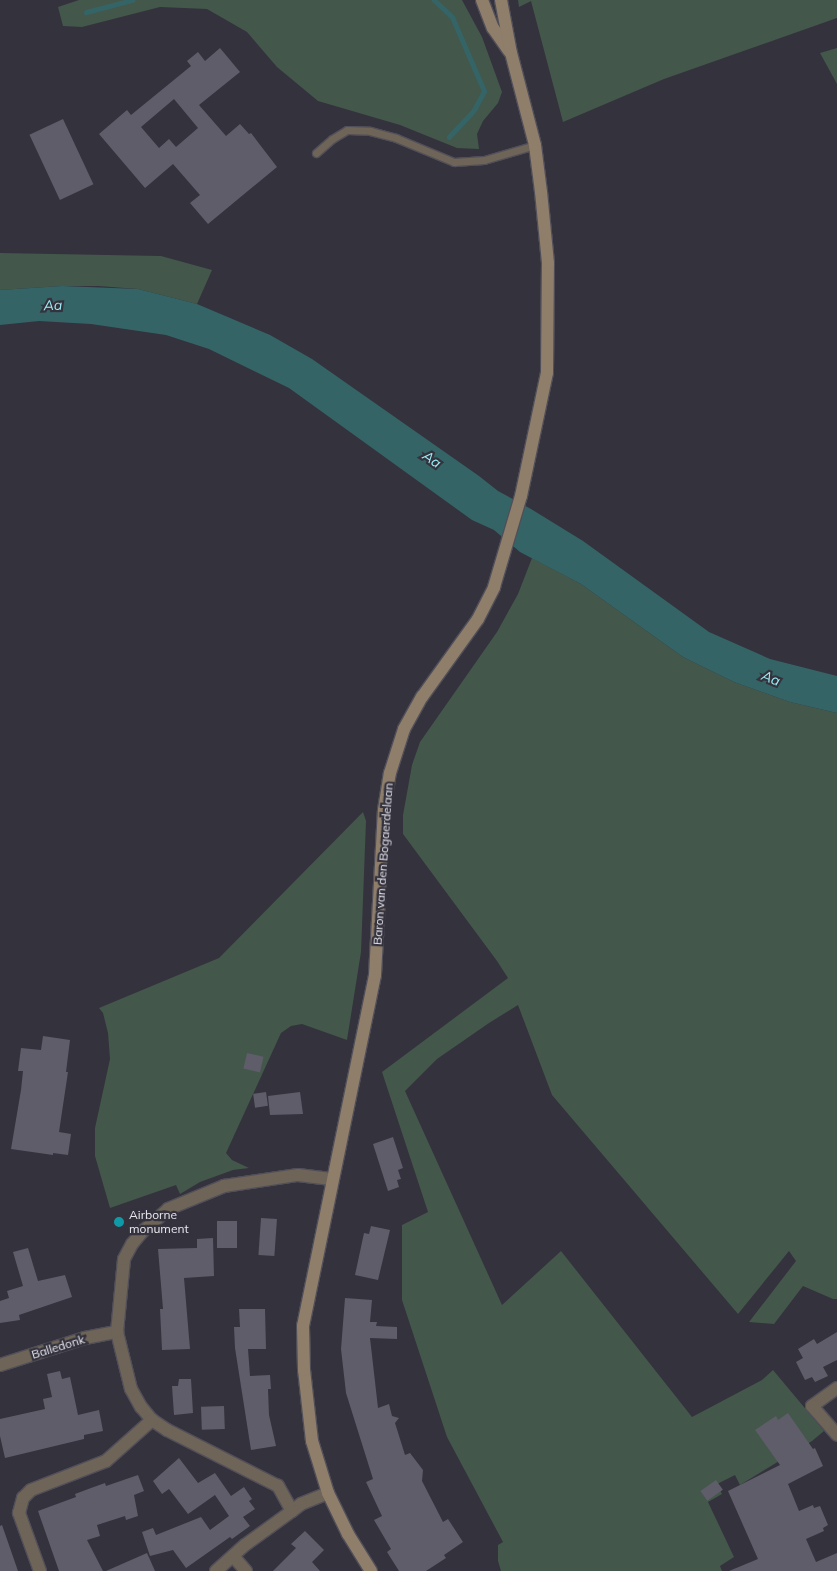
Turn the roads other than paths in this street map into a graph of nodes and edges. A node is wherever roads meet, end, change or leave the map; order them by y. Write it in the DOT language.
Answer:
graph roads {
  1 [pos="482,0"];
  2 [pos="501,0"];
  3 [pos="511,53"];
  4 [pos="535,145"];
  5 [pos="316,153"];
  6 [pos="333,1179"];
  7 [pos="117,1332"];
  8 [pos="0,1365"];
  9 [pos="837,1388"];
  10 [pos="152,1420"];
  11 [pos="837,1436"];
  12 [pos="328,1493"];
  13 [pos="292,1511"];
  14 [pos="233,1556"];
  15 [pos="40,1571"];
  16 [pos="216,1571"];
  17 [pos="246,1571"];
  18 [pos="371,1571"];
  1 -- 3 [label="main road, Baron van den Bogaerdelaan"];
  2 -- 3 [label="main road, Baron van den Bogaerdelaan"];
  3 -- 4 [label="main road, Baron van den Bogaerdelaan"];
  4 -- 5 [label="lane"];
  4 -- 6 [label="main road, Baron van den Bogaerdelaan"];
  6 -- 7 [label="street"];
  6 -- 12 [label="main road, Baron van den Bogaerdelaan"];
  7 -- 8 [label="street, Balledonk"];
  7 -- 10 [label="street"];
  9 -- 11 [label="street"];
  10 -- 13 [label="street"];
  10 -- 15 [label="street"];
  12 -- 13 [label="street"];
  12 -- 18 [label="main road, Baron van den Bogaerdelaan"];
  13 -- 14 [label="street"];
  14 -- 16 [label="street"];
  14 -- 17 [label="street"];
}
